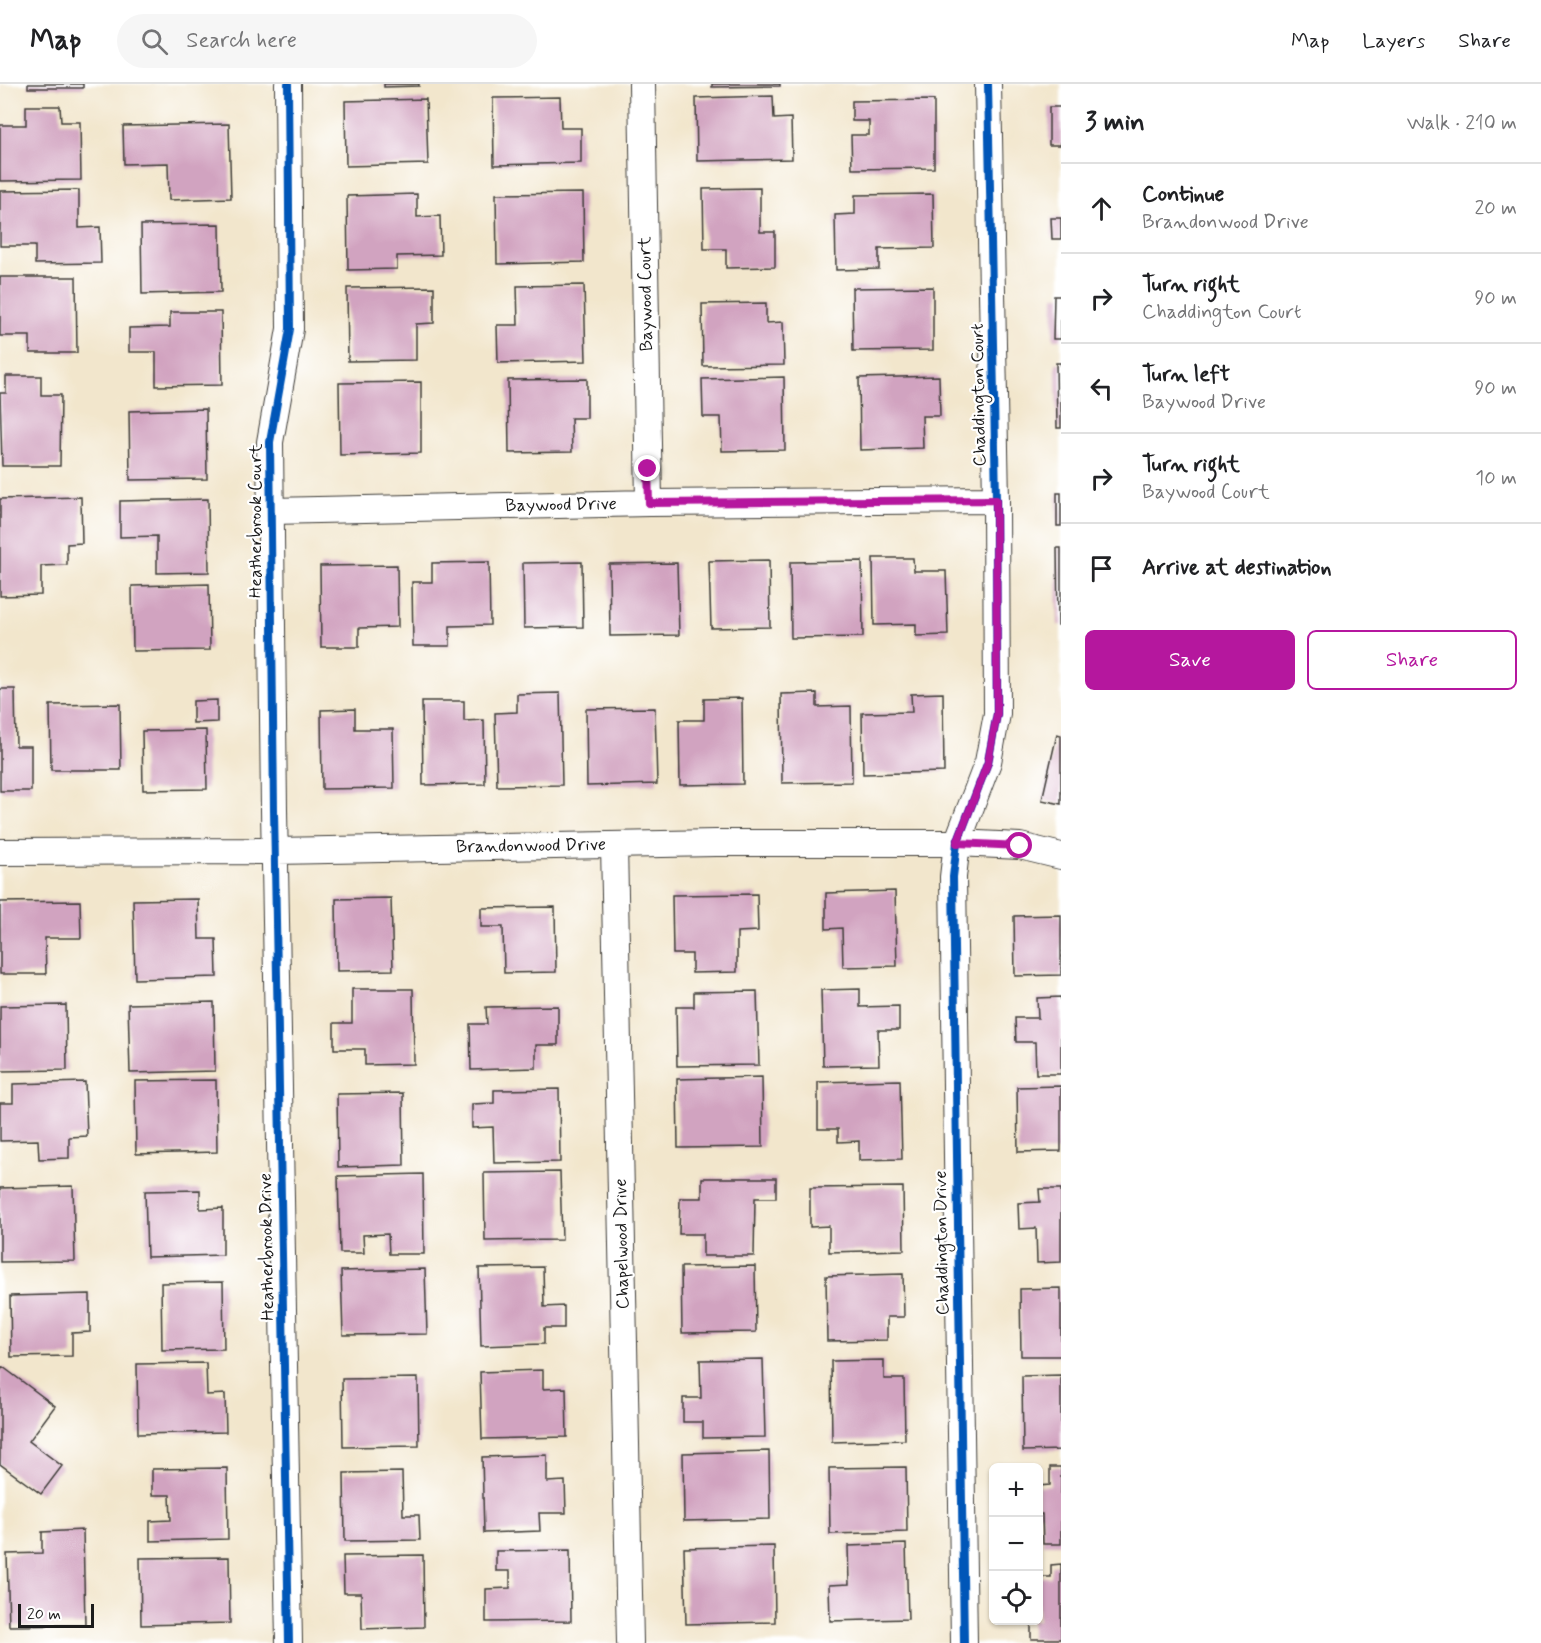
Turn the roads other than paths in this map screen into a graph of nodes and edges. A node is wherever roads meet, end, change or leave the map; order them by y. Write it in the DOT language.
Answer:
graph roads {
  1 [pos="288,84"];
  2 [pos="642,84"];
  3 [pos="988,84"];
  4 [pos="996,500"];
  5 [pos="649,503"];
  6 [pos="271,511"];
  7 [pos="957,843"];
  8 [pos="614,844"];
  9 [pos="275,851"];
  10 [pos="0,852"];
  11 [pos="1061,856"];
  12 [pos="289,1643"];
  13 [pos="630,1643"];
  14 [pos="964,1643"];
  1 -- 6 [label="street, Heatherbrook Court"];
  2 -- 5 [label="street, Baywood Court"];
  3 -- 4 [label="street, Chaddington Court"];
  4 -- 5 [label="street, Baywood Drive"];
  4 -- 7 [label="street, Chaddington Court"];
  5 -- 6 [label="street, Baywood Drive"];
  6 -- 9 [label="street, Heatherbrook Court"];
  7 -- 8 [label="street, Brandonwood Drive"];
  7 -- 11 [label="street, Brandonwood Drive"];
  7 -- 14 [label="street, Chaddington Drive"];
  8 -- 9 [label="street, Brandonwood Drive"];
  8 -- 13 [label="street, Chapelwood Drive"];
  9 -- 10 [label="street, Brandonwood Drive"];
  9 -- 12 [label="street, Heatherbrook Drive"];
}
